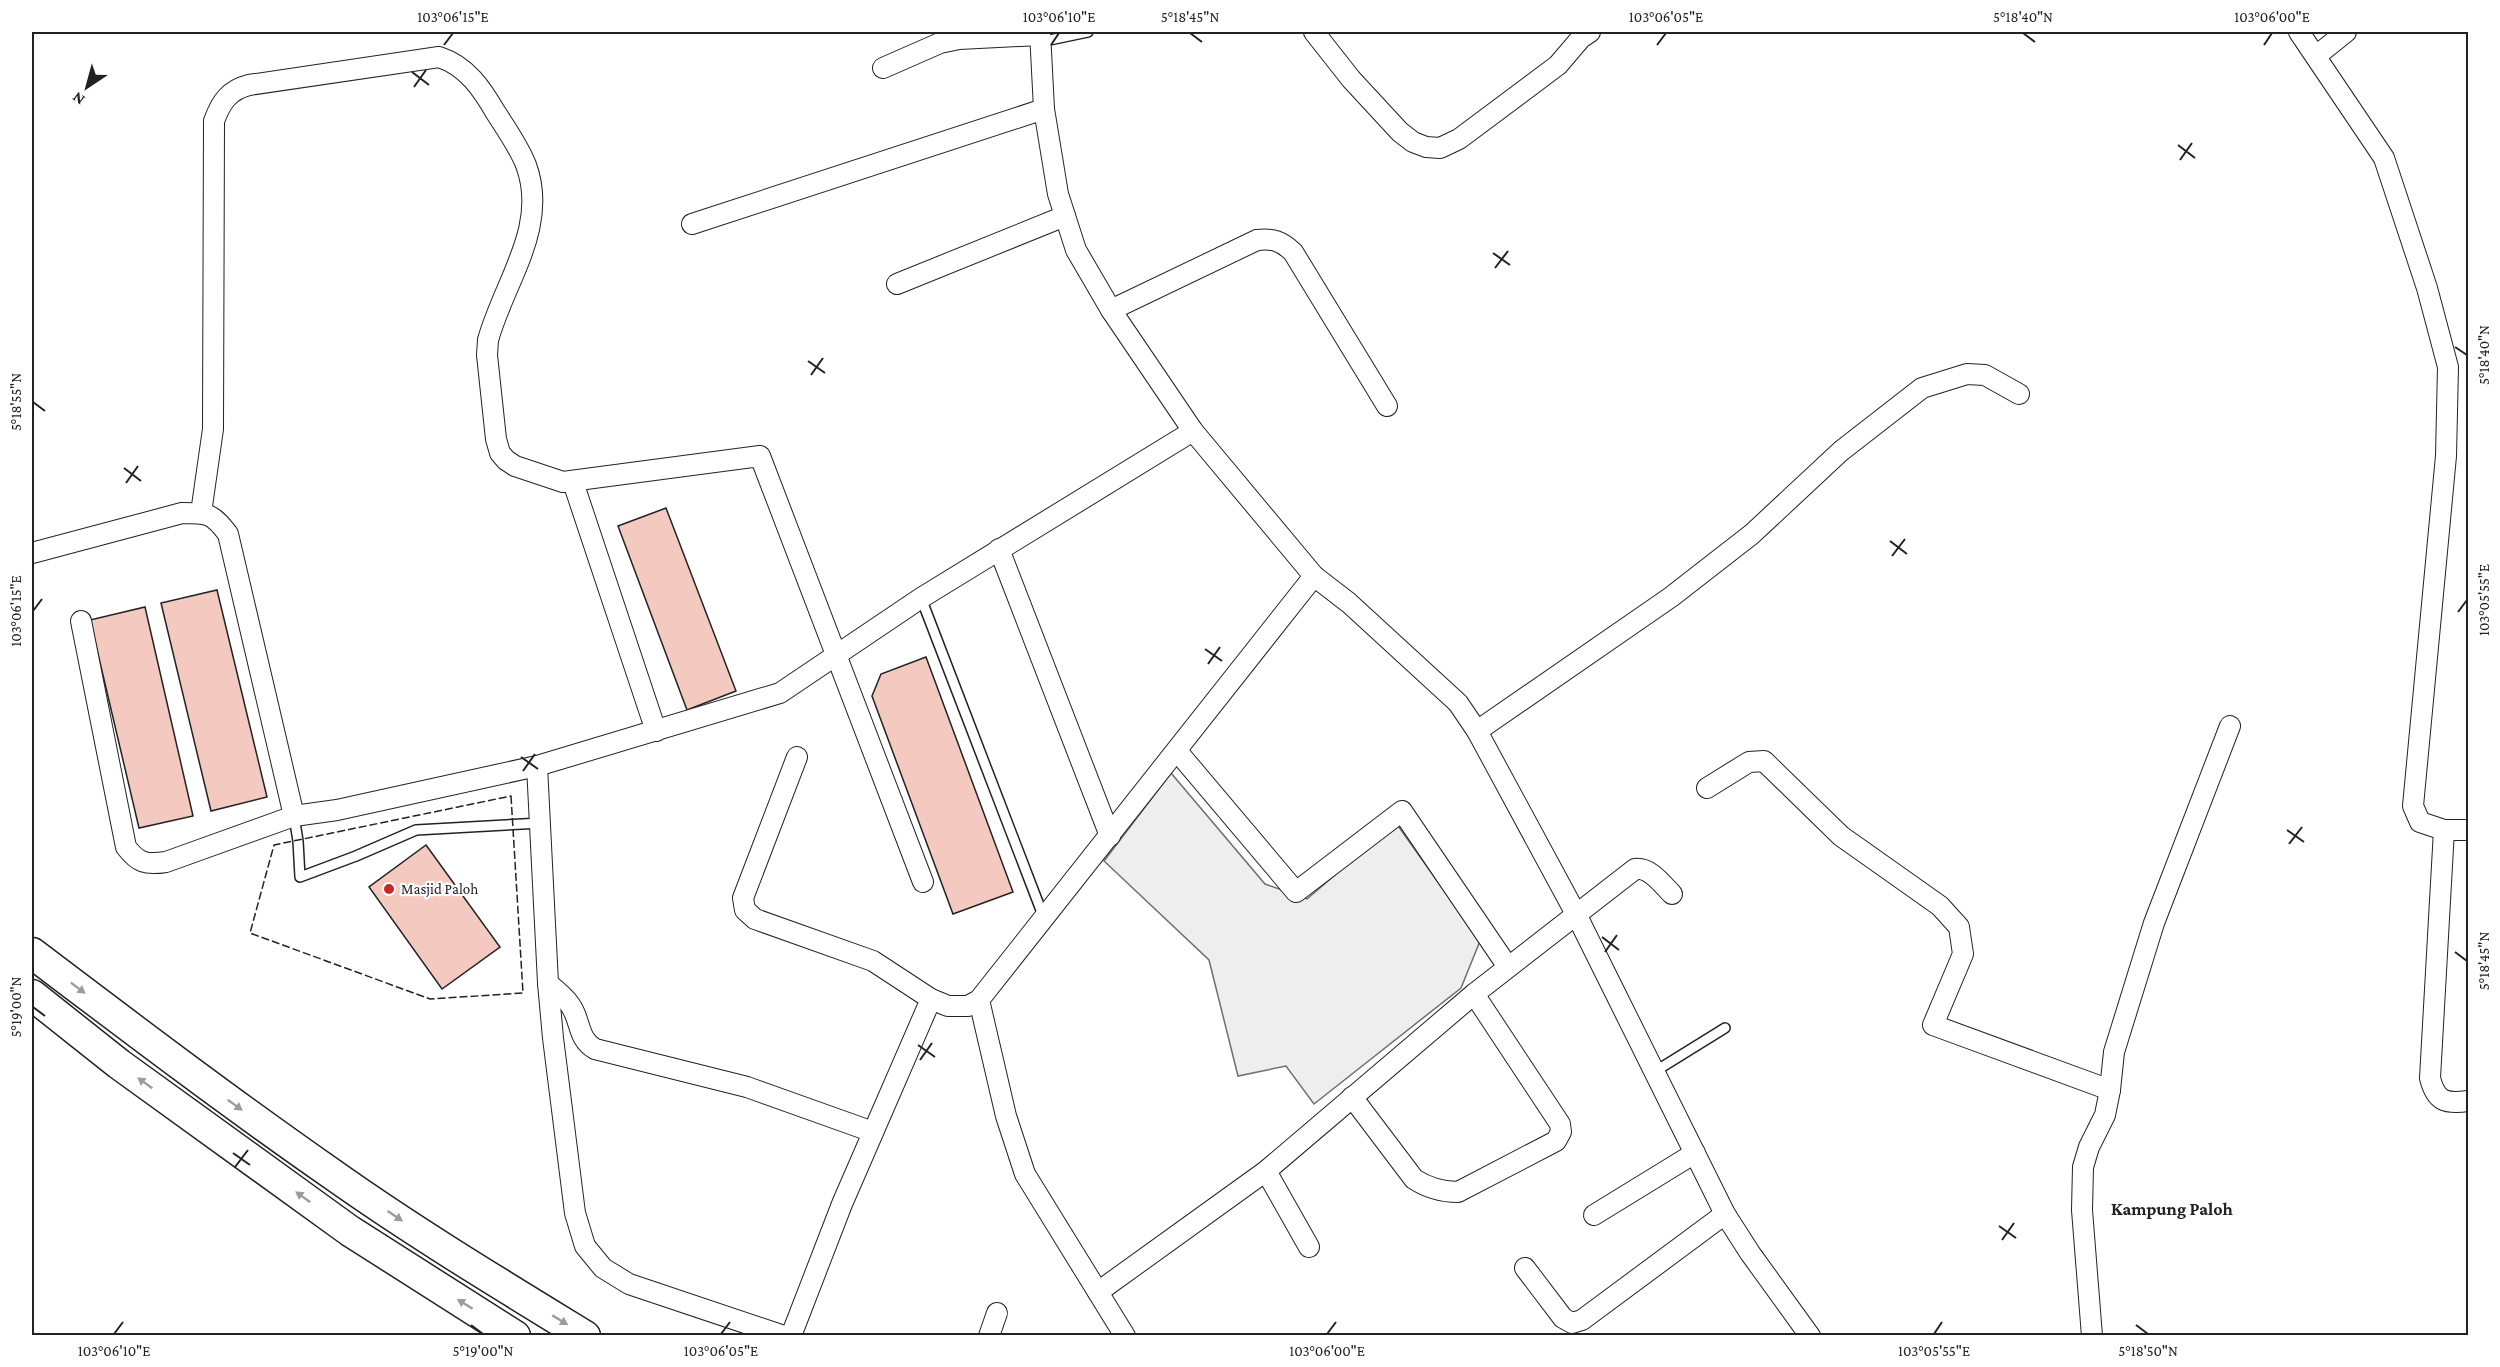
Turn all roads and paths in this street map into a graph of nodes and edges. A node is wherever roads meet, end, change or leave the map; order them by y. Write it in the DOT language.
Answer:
graph roads {
  1 [pos="1088,32"];
  2 [pos="1314,32"];
  3 [pos="1590,32"];
  4 [pos="2299,32"];
  5 [pos="2346,32"];
  6 [pos="1040,36"];
  7 [pos="2316,56"];
  8 [pos="883,68"];
  9 [pos="1044,109"];
  10 [pos="1065,216"];
  11 [pos="692,224"];
  12 [pos="897,284"];
  13 [pos="1111,310"];
  14 [pos="2019,394"];
  15 [pos="1387,406"];
  16 [pos="1192,431"];
  17 [pos="573,482"];
  18 [pos="201,513"];
  19 [pos="999,549"];
  20 [pos="32,553"];
  21 [pos="1314,576"];
  22 [pos="921,598"];
  23 [pos="81,621"];
  24 [pos="835,656"];
  25 [pos="2230,726"];
  26 [pos="656,731"];
  27 [pos="1477,731"];
  28 [pos="1177,751"];
  29 [pos="797,757"];
  30 [pos="537,766"];
  31 [pos="1707,789"];
  32 [pos="294,816"];
  33 [pos="541,823"];
  34 [pos="2444,830"];
  35 [pos="2469,830"];
  36 [pos="1110,836"];
  37 [pos="923,882"];
  38 [pos="1672,894"];
  39 [pos="1576,914"];
  40 [pos="1044,918"];
  41 [pos="32,953"];
  42 [pos="1508,967"];
  43 [pos="548,983"];
  44 [pos="1474,994"];
  45 [pos="32,995"];
  46 [pos="931,999"];
  47 [pos="979,1000"];
  48 [pos="1725,1028"];
  49 [pos="1654,1072"];
  50 [pos="2110,1090"];
  51 [pos="1352,1097"];
  52 [pos="2469,1101"];
  53 [pos="873,1132"];
  54 [pos="1695,1153"];
  55 [pos="1266,1171"];
  56 [pos="1725,1214"];
  57 [pos="1594,1215"];
  58 [pos="1308,1247"];
  59 [pos="1525,1268"];
  60 [pos="1098,1292"];
  61 [pos="998,1313"];
  62 [pos="515,1335"];
  63 [pos="585,1335"];
  64 [pos="784,1335"];
  65 [pos="790,1335"];
  66 [pos="989,1335"];
  67 [pos="1125,1335"];
  68 [pos="1810,1335"];
  69 [pos="2092,1335"];
  1 -- 6 [label="lane"];
  2 -- 3 [label="street"];
  4 -- 7 [label="street"];
  5 -- 7 [label="street"];
  6 -- 8 [label="street"];
  6 -- 9 [label="street"];
  7 -- 34 [label="street"];
  9 -- 10 [label="street"];
  9 -- 11 [label="street"];
  10 -- 12 [label="street"];
  10 -- 13 [label="street"];
  13 -- 15 [label="street"];
  13 -- 16 [label="street"];
  14 -- 27 [label="street"];
  16 -- 19 [label="street"];
  16 -- 21 [label="street"];
  17 -- 18 [label="street"];
  17 -- 24 [label="street"];
  17 -- 26 [label="street"];
  18 -- 20 [label="street"];
  18 -- 32 [label="street"];
  19 -- 22 [label="street"];
  19 -- 36 [label="street"];
  21 -- 27 [label="street"];
  21 -- 28 [label="street"];
  22 -- 24 [label="street"];
  22 -- 40 [label="lane"];
  23 -- 32 [label="street"];
  24 -- 26 [label="street"];
  24 -- 37 [label="street"];
  25 -- 50 [label="street"];
  26 -- 30 [label="street"];
  27 -- 39 [label="street"];
  28 -- 36 [label="street"];
  28 -- 42 [label="street"];
  29 -- 46 [label="street"];
  30 -- 32 [label="street"];
  30 -- 33 [label="street"];
  31 -- 50 [label="street"];
  32 -- 33 [label="lane"];
  33 -- 43 [label="street"];
  34 -- 35 [label="street"];
  34 -- 52 [label="street"];
  36 -- 40 [label="street"];
  38 -- 39 [label="street"];
  39 -- 42 [label="street"];
  39 -- 49 [label="street"];
  40 -- 47 [label="street"];
  41 -- 63 [label="main road, one-way"];
  42 -- 44 [label="street"];
  43 -- 53 [label="street"];
  43 -- 64 [label="street"];
  44 -- 51 [label="street"];
  44 -- 51 [label="street"];
  62 -- 45 [label="main road, one-way"];
  46 -- 47 [label="street"];
  46 -- 53 [label="street"];
  47 -- 60 [label="street"];
  48 -- 49 [label="lane"];
  49 -- 54 [label="street"];
  50 -- 69 [label="street"];
  51 -- 55 [label="street"];
  53 -- 65 [label="street"];
  54 -- 56 [label="street"];
  54 -- 57 [label="street"];
  55 -- 58 [label="street"];
  55 -- 60 [label="street"];
  56 -- 59 [label="street"];
  56 -- 68 [label="street"];
  60 -- 67 [label="street"];
  61 -- 66 [label="street"];
}
